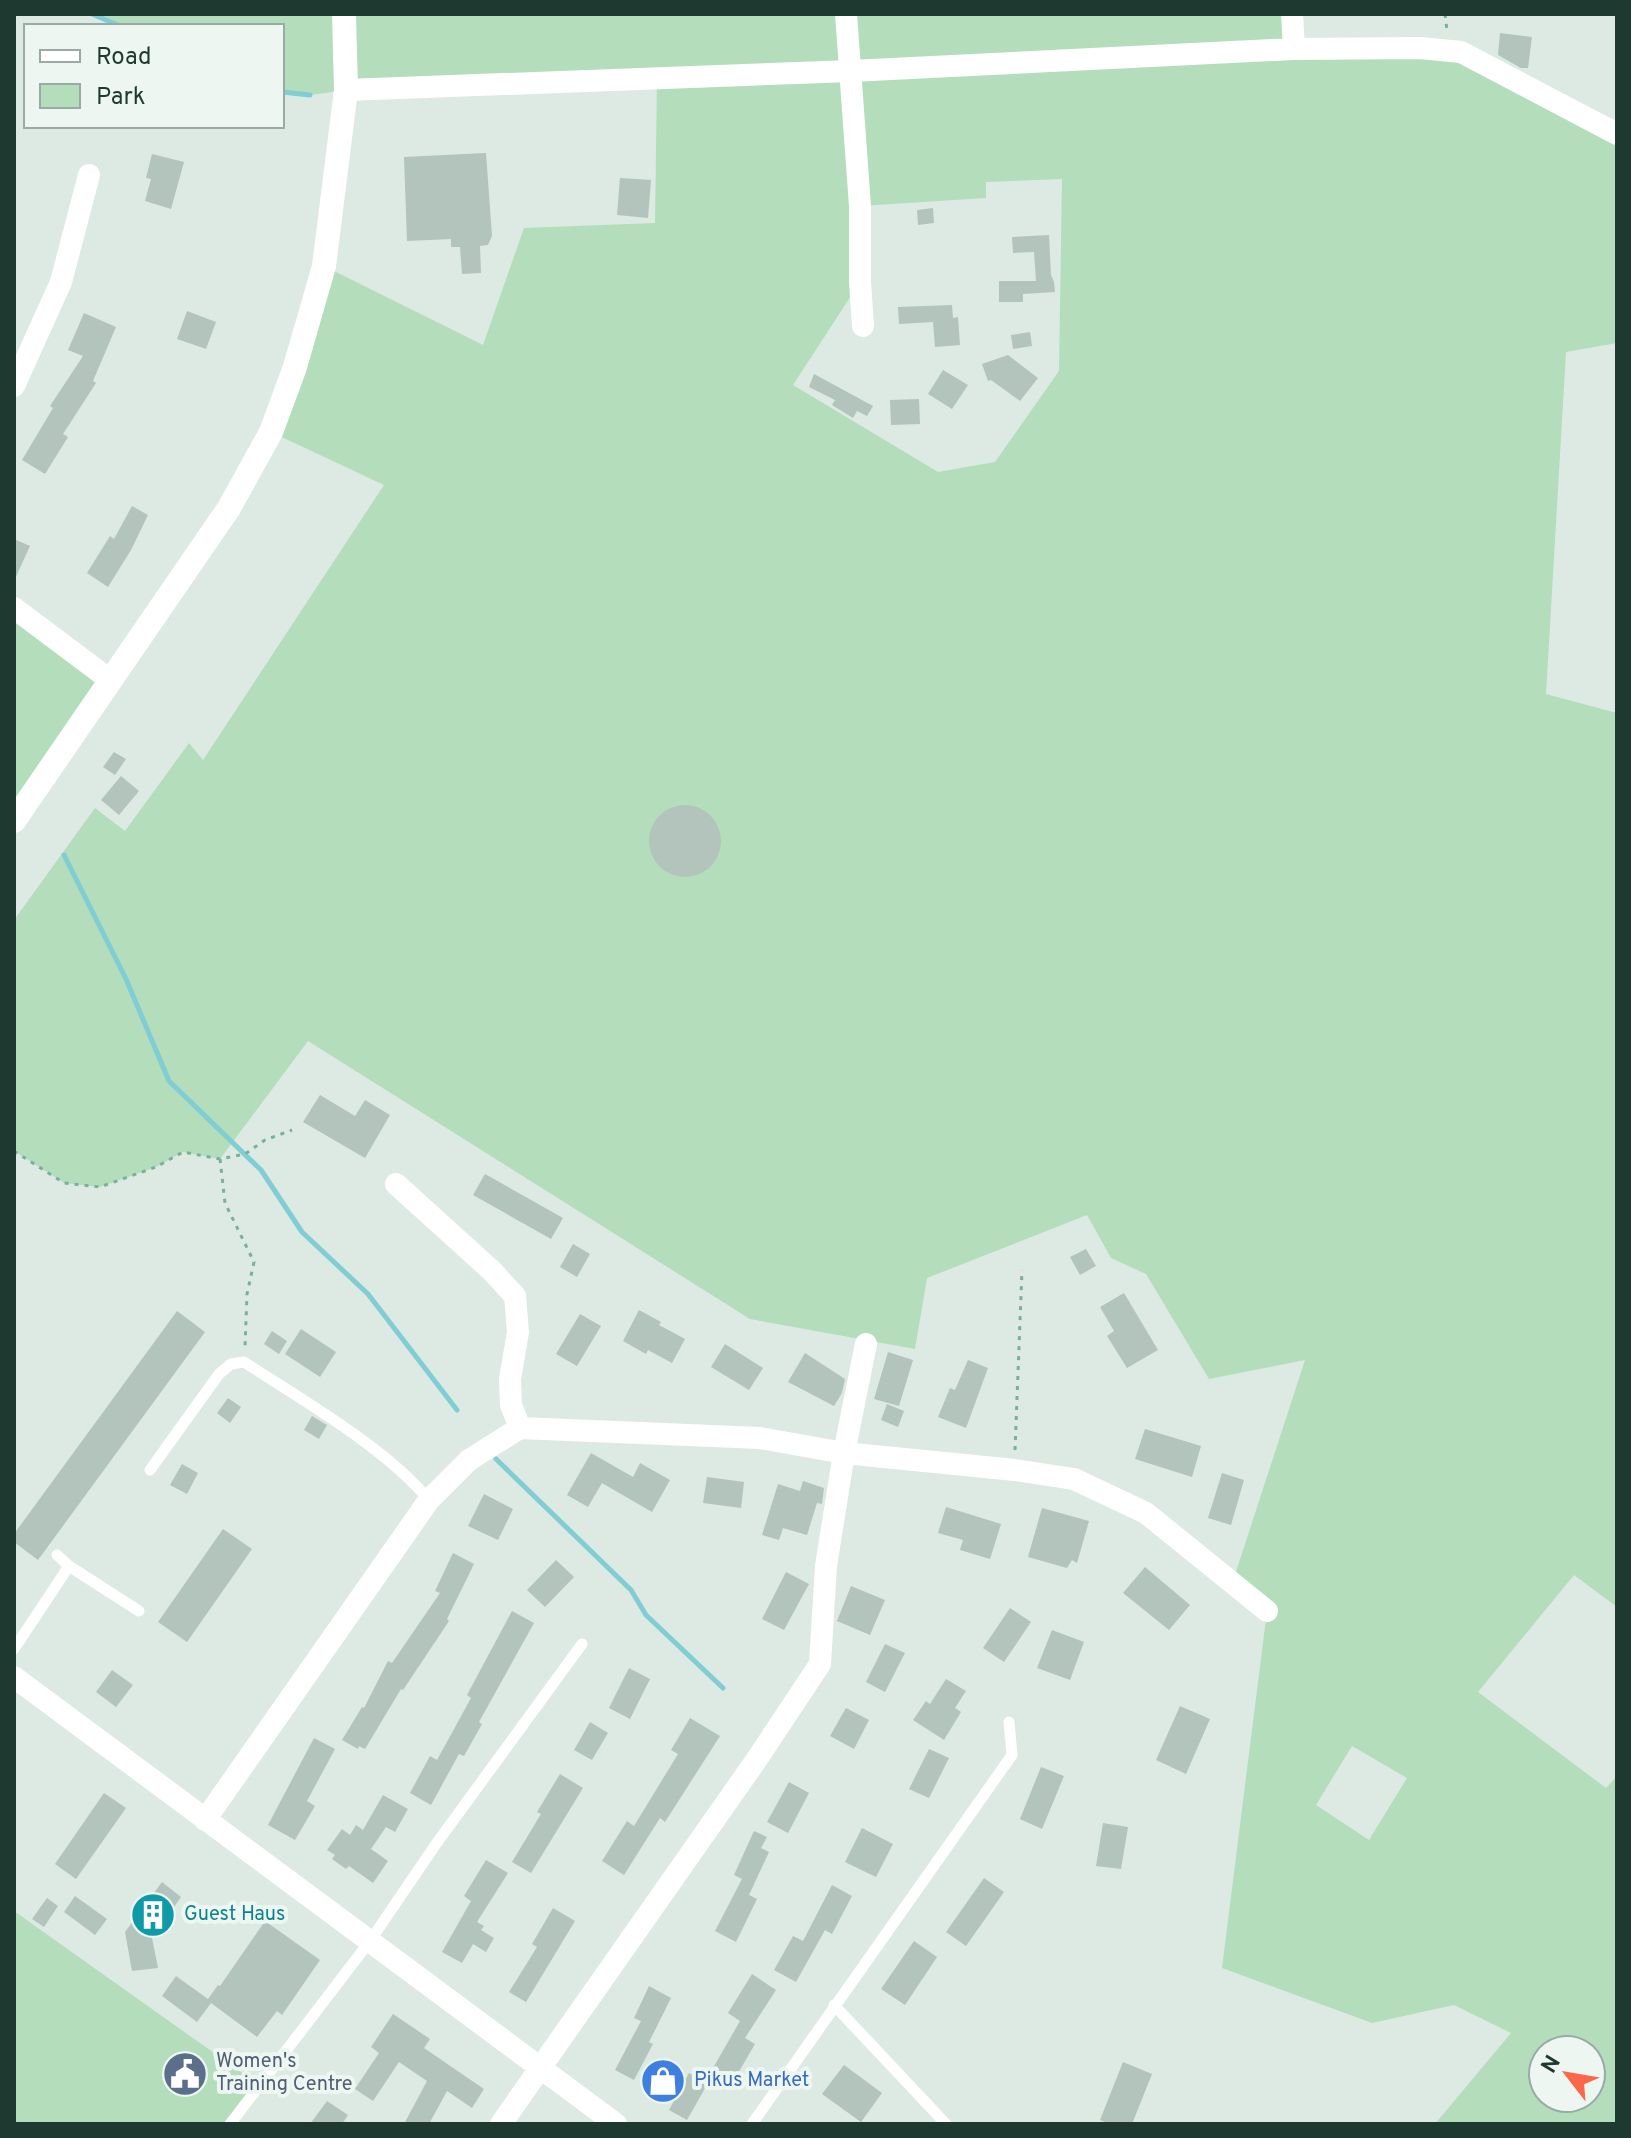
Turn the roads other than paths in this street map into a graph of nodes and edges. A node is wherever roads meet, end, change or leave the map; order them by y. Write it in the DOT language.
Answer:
graph roads {
  1 [pos="344,14"];
  2 [pos="846,14"];
  3 [pos="1292,14"];
  4 [pos="1294,49"];
  5 [pos="851,71"];
  6 [pos="346,90"];
  7 [pos="1617,134"];
  8 [pos="89,175"];
  9 [pos="863,326"];
  10 [pos="14,386"];
  11 [pos="14,608"];
  12 [pos="110,680"];
  13 [pos="14,821"];
  14 [pos="396,1184"];
  15 [pos="866,1344"];
  16 [pos="520,1428"];
  17 [pos="844,1453"];
  18 [pos="150,1470"];
  19 [pos="429,1500"];
  20 [pos="57,1555"];
  21 [pos="69,1566"];
  22 [pos="139,1611"];
  23 [pos="1267,1611"];
  24 [pos="582,1644"];
  25 [pos="14,1649"];
  26 [pos="14,1677"];
  27 [pos="1009,1722"];
  28 [pos="205,1820"];
  29 [pos="370,1941"];
  30 [pos="834,2005"];
  31 [pos="542,2067"];
  32 [pos="230,2124"];
  33 [pos="501,2124"];
  34 [pos="616,2124"];
  35 [pos="752,2124"];
  36 [pos="946,2124"];
  1 -- 6 [label="street"];
  2 -- 5 [label="street"];
  3 -- 4 [label="street"];
  4 -- 5 [label="street"];
  4 -- 7 [label="street"];
  5 -- 6 [label="street"];
  5 -- 9 [label="street"];
  6 -- 12 [label="street"];
  8 -- 10 [label="street"];
  11 -- 12 [label="street"];
  12 -- 13 [label="street"];
  14 -- 16 [label="street"];
  15 -- 17 [label="street"];
  16 -- 17 [label="street"];
  16 -- 19 [label="street"];
  17 -- 23 [label="street"];
  17 -- 31 [label="street"];
  18 -- 19 [label="lane"];
  19 -- 28 [label="street"];
  20 -- 21 [label="lane"];
  21 -- 22 [label="lane"];
  21 -- 25 [label="lane"];
  24 -- 29 [label="lane"];
  26 -- 28 [label="street"];
  27 -- 30 [label="lane"];
  28 -- 29 [label="street"];
  29 -- 31 [label="street"];
  29 -- 32 [label="lane"];
  30 -- 35 [label="lane"];
  30 -- 36 [label="lane"];
  31 -- 33 [label="street"];
  31 -- 34 [label="street"];
}
